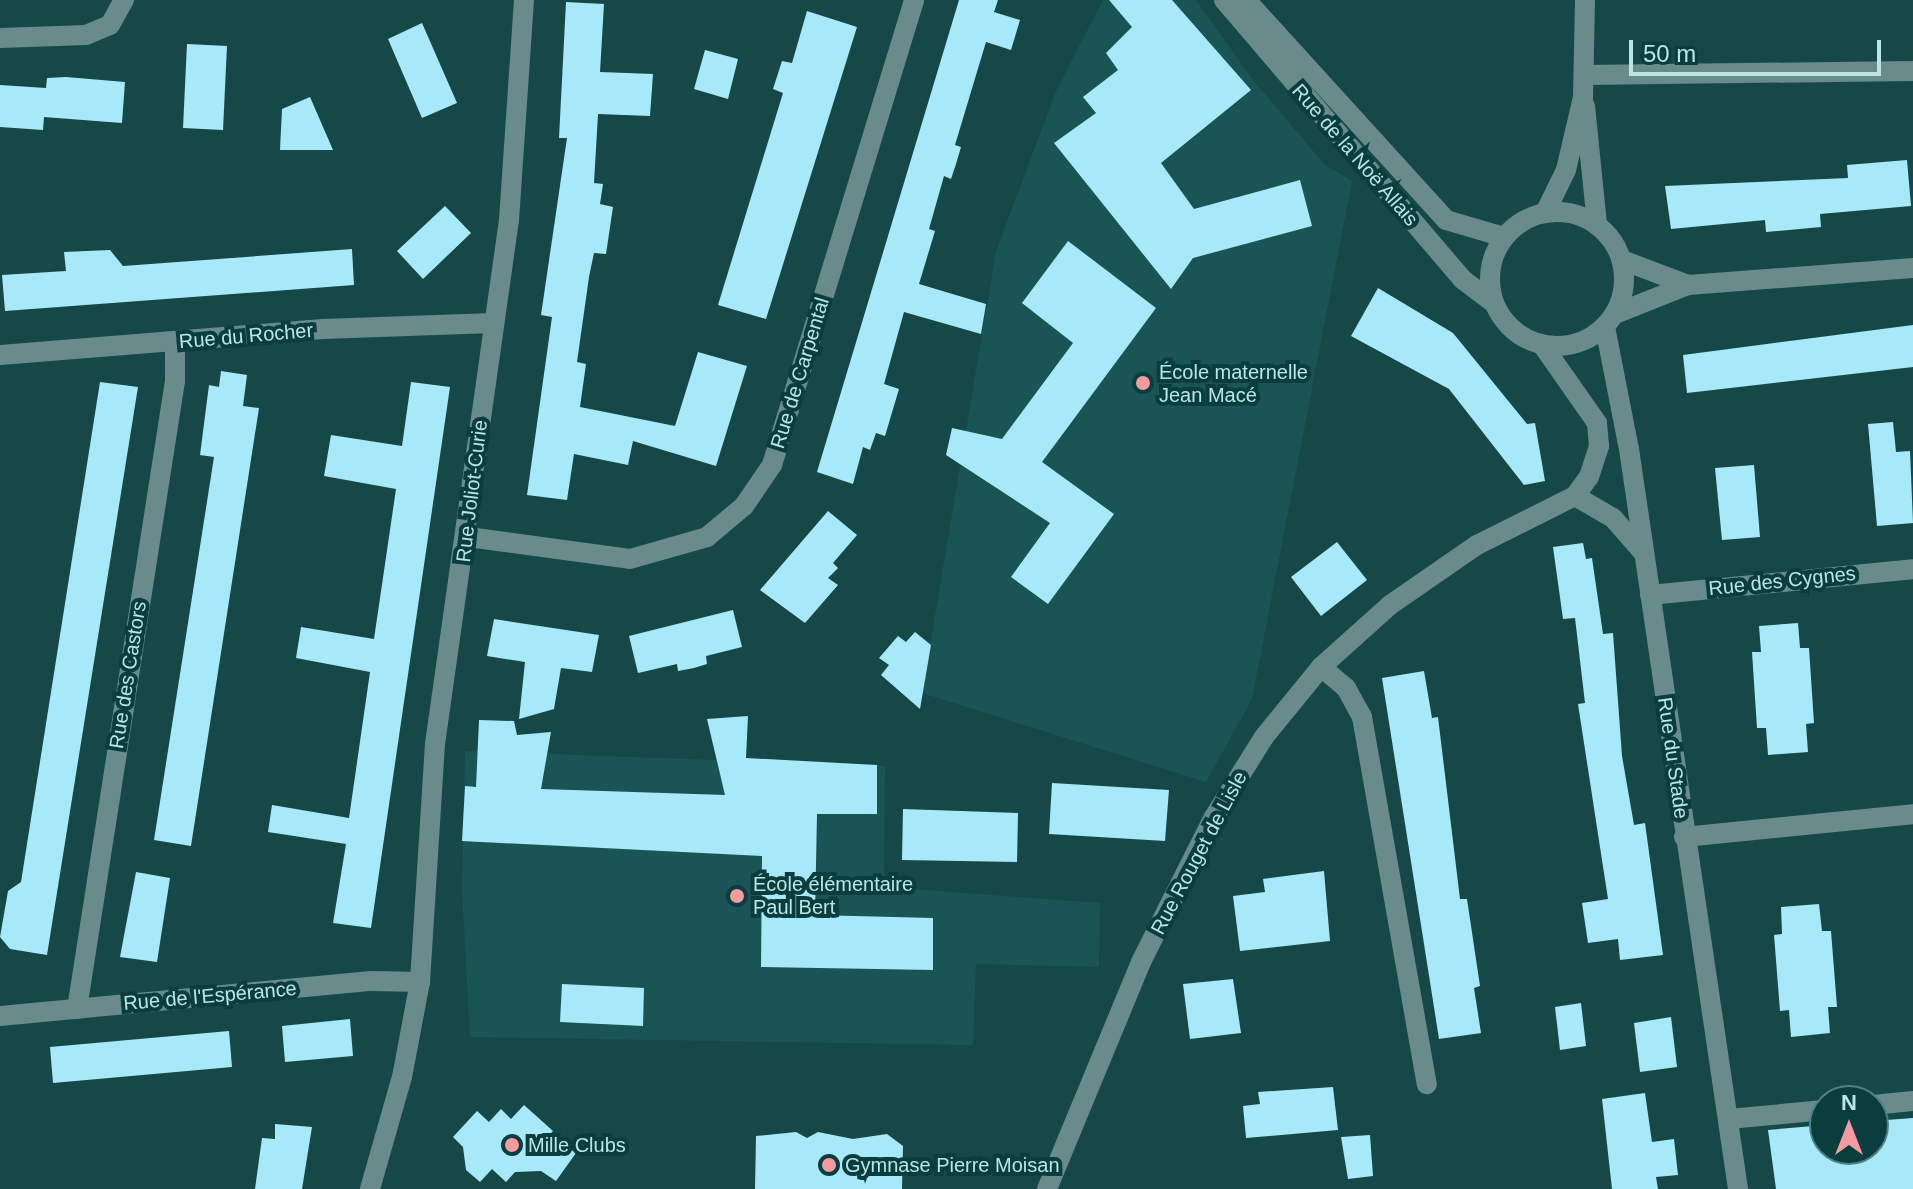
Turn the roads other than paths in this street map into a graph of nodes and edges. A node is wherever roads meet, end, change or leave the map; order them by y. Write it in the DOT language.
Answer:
graph roads {
  1 [pos="124,0"];
  2 [pos="524,0"];
  3 [pos="914,0"];
  4 [pos="1224,0"];
  5 [pos="1246,0"];
  6 [pos="1585,0"];
  7 [pos="0,38"];
  8 [pos="1913,71"];
  9 [pos="1584,75"];
  10 [pos="1583,97"];
  11 [pos="1545,213"];
  12 [pos="1597,225"];
  13 [pos="1504,237"];
  14 [pos="1622,260"];
  15 [pos="1913,268"];
  16 [pos="1688,285"];
  17 [pos="1493,302"];
  18 [pos="1610,321"];
  19 [pos="493,323"];
  20 [pos="175,342"];
  21 [pos="1543,346"];
  22 [pos="0,355"];
  23 [pos="1575,496"];
  24 [pos="468,537"];
  25 [pos="1642,551"];
  26 [pos="1913,569"];
  27 [pos="1650,595"];
  28 [pos="1321,667"];
  29 [pos="1913,814"];
  30 [pos="1684,837"];
  31 [pos="420,982"];
  32 [pos="77,1009"];
  33 [pos="0,1016"];
  34 [pos="1427,1084"];
  35 [pos="1913,1101"];
  36 [pos="1889,1103"];
  37 [pos="1809,1112"];
  38 [pos="1729,1119"];
  39 [pos="370,1189"];
  40 [pos="1047,1189"];
  41 [pos="1738,1189"];
  1 -- 7 [label="street"];
  2 -- 19 [label="street, Rue Joliot-Curie"];
  3 -- 24 [label="street, Rue de Carpental"];
  4 -- 17 [label="street, Rue de la Noë Allais"];
  5 -- 13 [label="street, Rue de la Noë Allais"];
  6 -- 9 [label="street"];
  8 -- 9 [label="street"];
  9 -- 10 [label="street"];
  10 -- 11 [label="street"];
  10 -- 12 [label="street"];
  11 -- 12 [label="street"];
  11 -- 13 [label="street"];
  12 -- 14 [label="street"];
  13 -- 17 [label="street"];
  14 -- 16 [label="street"];
  14 -- 18 [label="street"];
  15 -- 16 [label="street"];
  16 -- 18 [label="street"];
  17 -- 21 [label="street"];
  18 -- 21 [label="street"];
  18 -- 25 [label="street, Rue du Stade"];
  19 -- 20 [label="street, Rue du Rocher"];
  19 -- 24 [label="street, Rue Joliot-Curie"];
  20 -- 22 [label="street, Rue du Rocher"];
  20 -- 32 [label="street, Rue des Castors"];
  21 -- 23 [label="street"];
  23 -- 25 [label="street"];
  23 -- 28 [label="street, Rue Rouget de Lisle"];
  24 -- 31 [label="street, Rue Joliot-Curie"];
  25 -- 27 [label="street, Rue du Stade"];
  26 -- 27 [label="street, Rue des Cygnes"];
  27 -- 30 [label="street, Rue du Stade"];
  28 -- 34 [label="street"];
  28 -- 40 [label="street, Rue Rouget de Lisle"];
  29 -- 30 [label="street"];
  30 -- 38 [label="street, Rue du Stade"];
  31 -- 32 [label="street, Rue de l'Espérance"];
  31 -- 39 [label="street, Rue Joliot-Curie"];
  32 -- 33 [label="street, Rue de l'Espérance"];
  35 -- 36 [label="street"];
  37 -- 38 [label="street"];
  38 -- 41 [label="street, Rue du Stade"];
}
